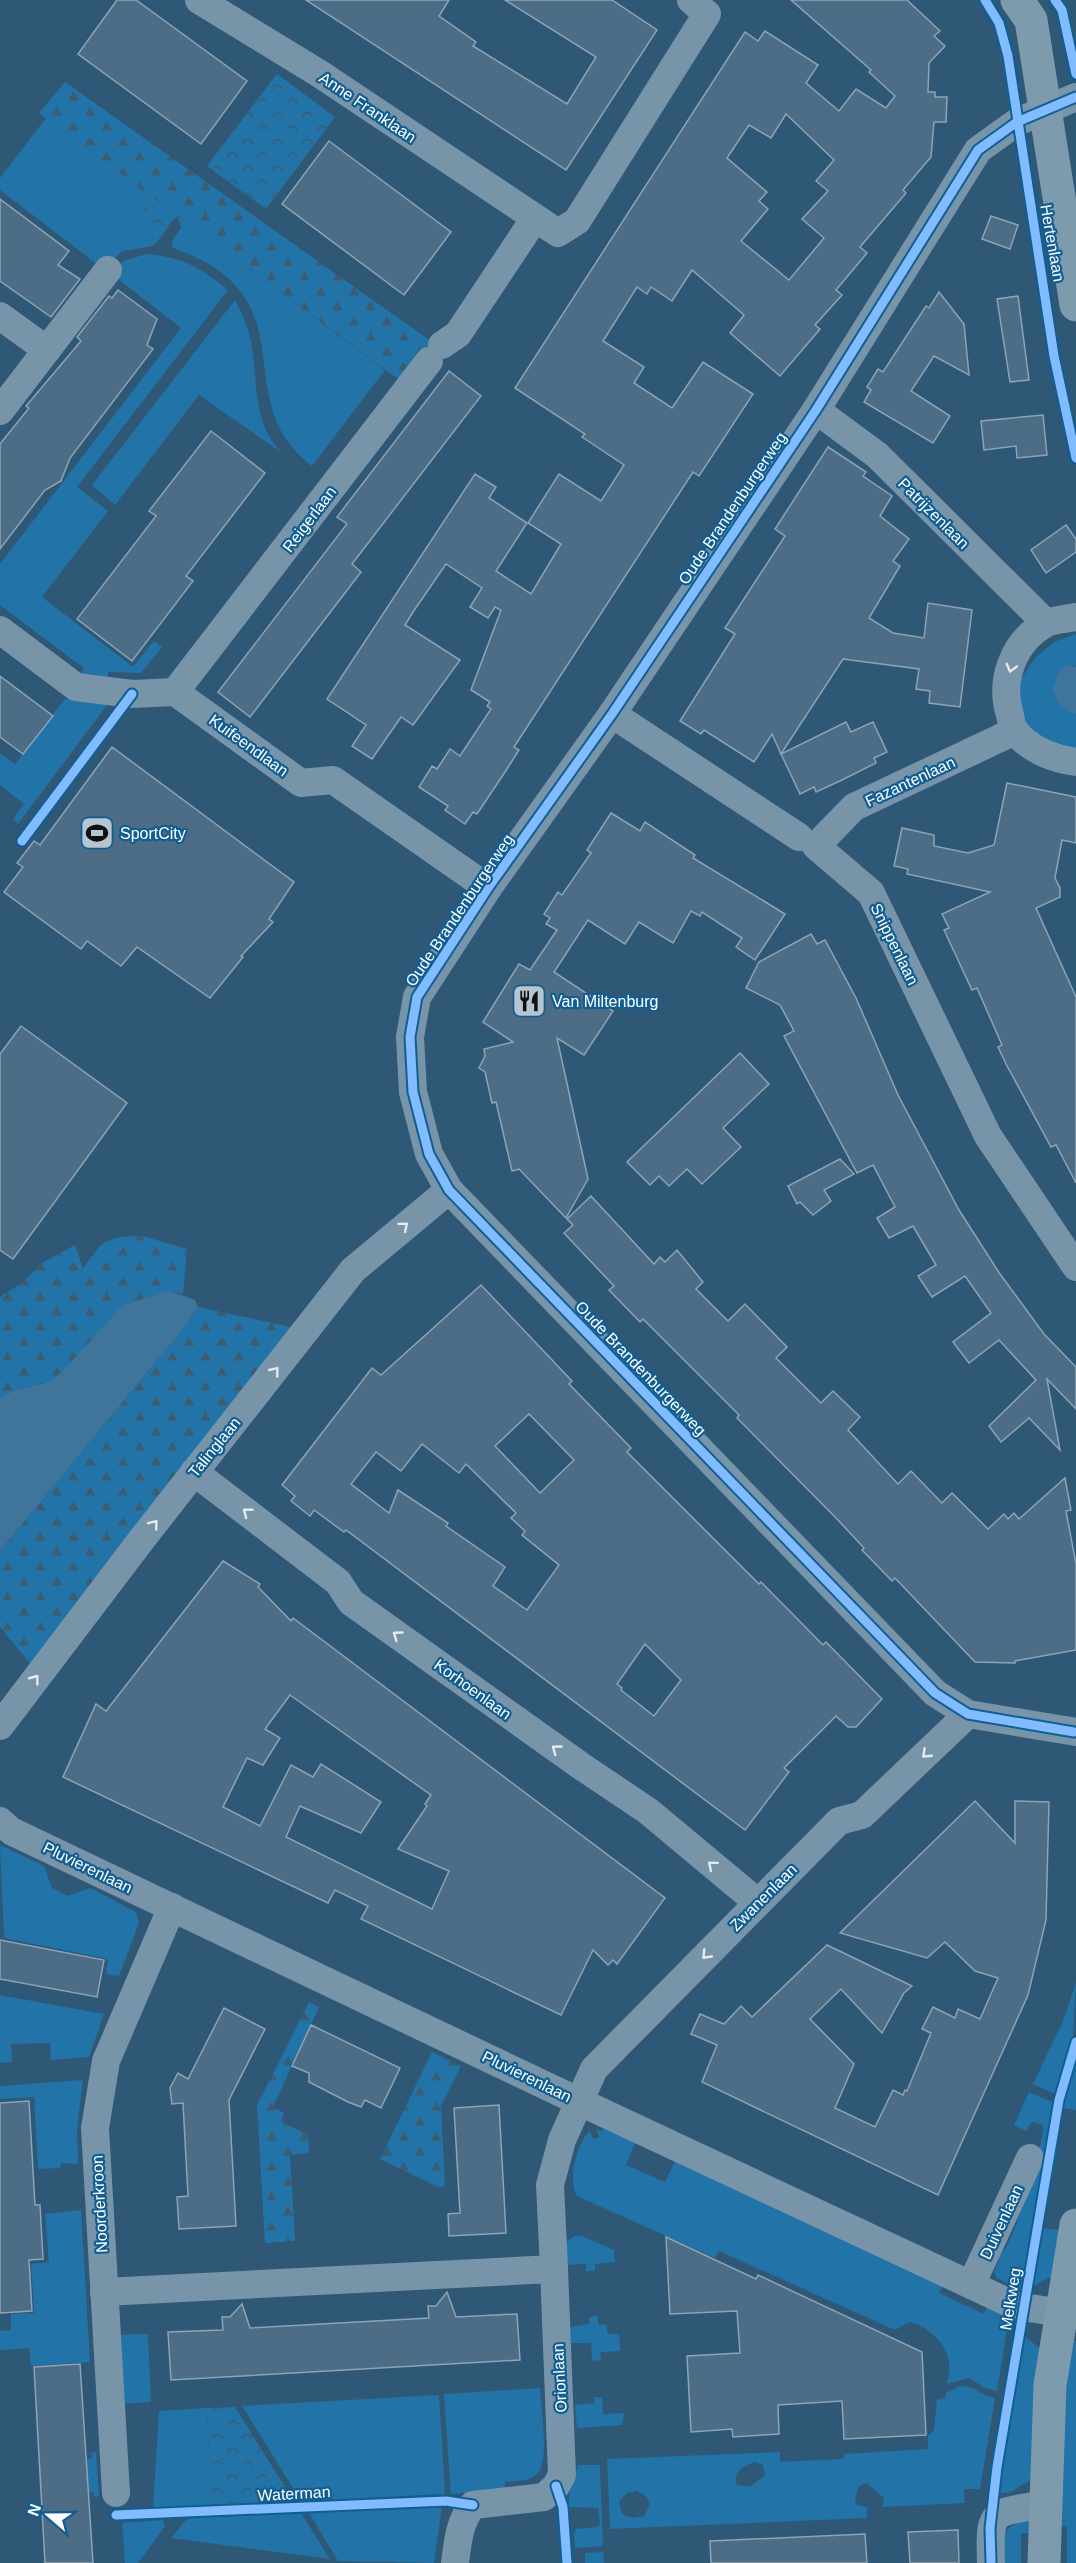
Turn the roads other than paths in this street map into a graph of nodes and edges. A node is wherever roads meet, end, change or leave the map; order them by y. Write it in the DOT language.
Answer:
graph roads {
  1 [pos="199,0"];
  2 [pos="691,0"];
  3 [pos="1017,0"];
  4 [pos="1061,103"];
  5 [pos="535,218"];
  6 [pos="108,270"];
  7 [pos="1076,305"];
  8 [pos="0,316"];
  9 [pos="46,350"];
  10 [pos="1,408"];
  11 [pos="816,410"];
  12 [pos="1076,617"];
  13 [pos="1046,623"];
  14 [pos="0,630"];
  15 [pos="175,692"];
  16 [pos="612,714"];
  17 [pos="1015,731"];
  18 [pos="1076,762"];
  19 [pos="807,842"];
  20 [pos="488,888"];
  21 [pos="449,1190"];
  22 [pos="1076,1266"];
  23 [pos="194,1472"];
  24 [pos="968,1714"];
  25 [pos="0,1726"];
  26 [pos="1076,1732"];
  27 [pos="0,1821"];
  28 [pos="757,1902"];
  29 [pos="172,1907"];
  30 [pos="578,2101"];
  31 [pos="1030,2158"];
  32 [pos="1076,2225"];
  33 [pos="554,2269"];
  34 [pos="971,2285"];
  35 [pos="104,2292"];
  36 [pos="1068,2314"];
  37 [pos="116,2493"];
  38 [pos="1044,2504"];
  39 [pos="455,2563"];
  40 [pos="991,2563"];
  41 [pos="1044,2563"];
  1 -- 5 [label="street, Anne Franklaan"];
  2 -- 5 [label="street, Anne Franklaan"];
  3 -- 4 [label="street, Hertenlaan"];
  4 -- 7 [label="street, Hertenlaan"];
  4 -- 11 [label="street, Oude Brandenburgerweg"];
  5 -- 15 [label="street, Reigerlaan"];
  6 -- 9 [label="street"];
  8 -- 9 [label="street"];
  9 -- 10 [label="street"];
  11 -- 13 [label="street, Patrijzenlaan"];
  11 -- 16 [label="street, Oude Brandenburgerweg"];
  12 -- 13 [label="street"];
  13 -- 17 [label="street, one-way"];
  14 -- 15 [label="street"];
  15 -- 20 [label="street, Kuifeendlaan"];
  16 -- 19 [label="street, Snippenlaan"];
  16 -- 20 [label="street, Oude Brandenburgerweg"];
  17 -- 18 [label="street"];
  17 -- 19 [label="street, Fazantenlaan"];
  19 -- 22 [label="street, Snippenlaan"];
  20 -- 21 [label="street, Oude Brandenburgerweg"];
  23 -- 21 [label="street, Talinglaan, one-way"];
  21 -- 24 [label="street, Oude Brandenburgerweg"];
  25 -- 23 [label="street, Talinglaan, one-way"];
  28 -- 23 [label="street, Korhoenlaan, one-way"];
  24 -- 26 [label="street, Oude Brandenburgerweg"];
  24 -- 28 [label="street, Zwanenlaan, one-way"];
  27 -- 29 [label="street, Pluvierenlaan"];
  28 -- 30 [label="street, Zwanenlaan, one-way"];
  29 -- 30 [label="street, Pluvierenlaan"];
  29 -- 35 [label="street, Noorderkroon"];
  30 -- 33 [label="street"];
  30 -- 34 [label="street, Pluvierenlaan"];
  31 -- 34 [label="street, Duivenlaan"];
  32 -- 36 [label="street"];
  33 -- 35 [label="street"];
  33 -- 39 [label="street, Orionlaan"];
  34 -- 36 [label="street, Pluvierenlaan"];
  35 -- 37 [label="street, Noorderkroon"];
  36 -- 38 [label="street"];
  38 -- 40 [label="street"];
  38 -- 41 [label="street"];
}
